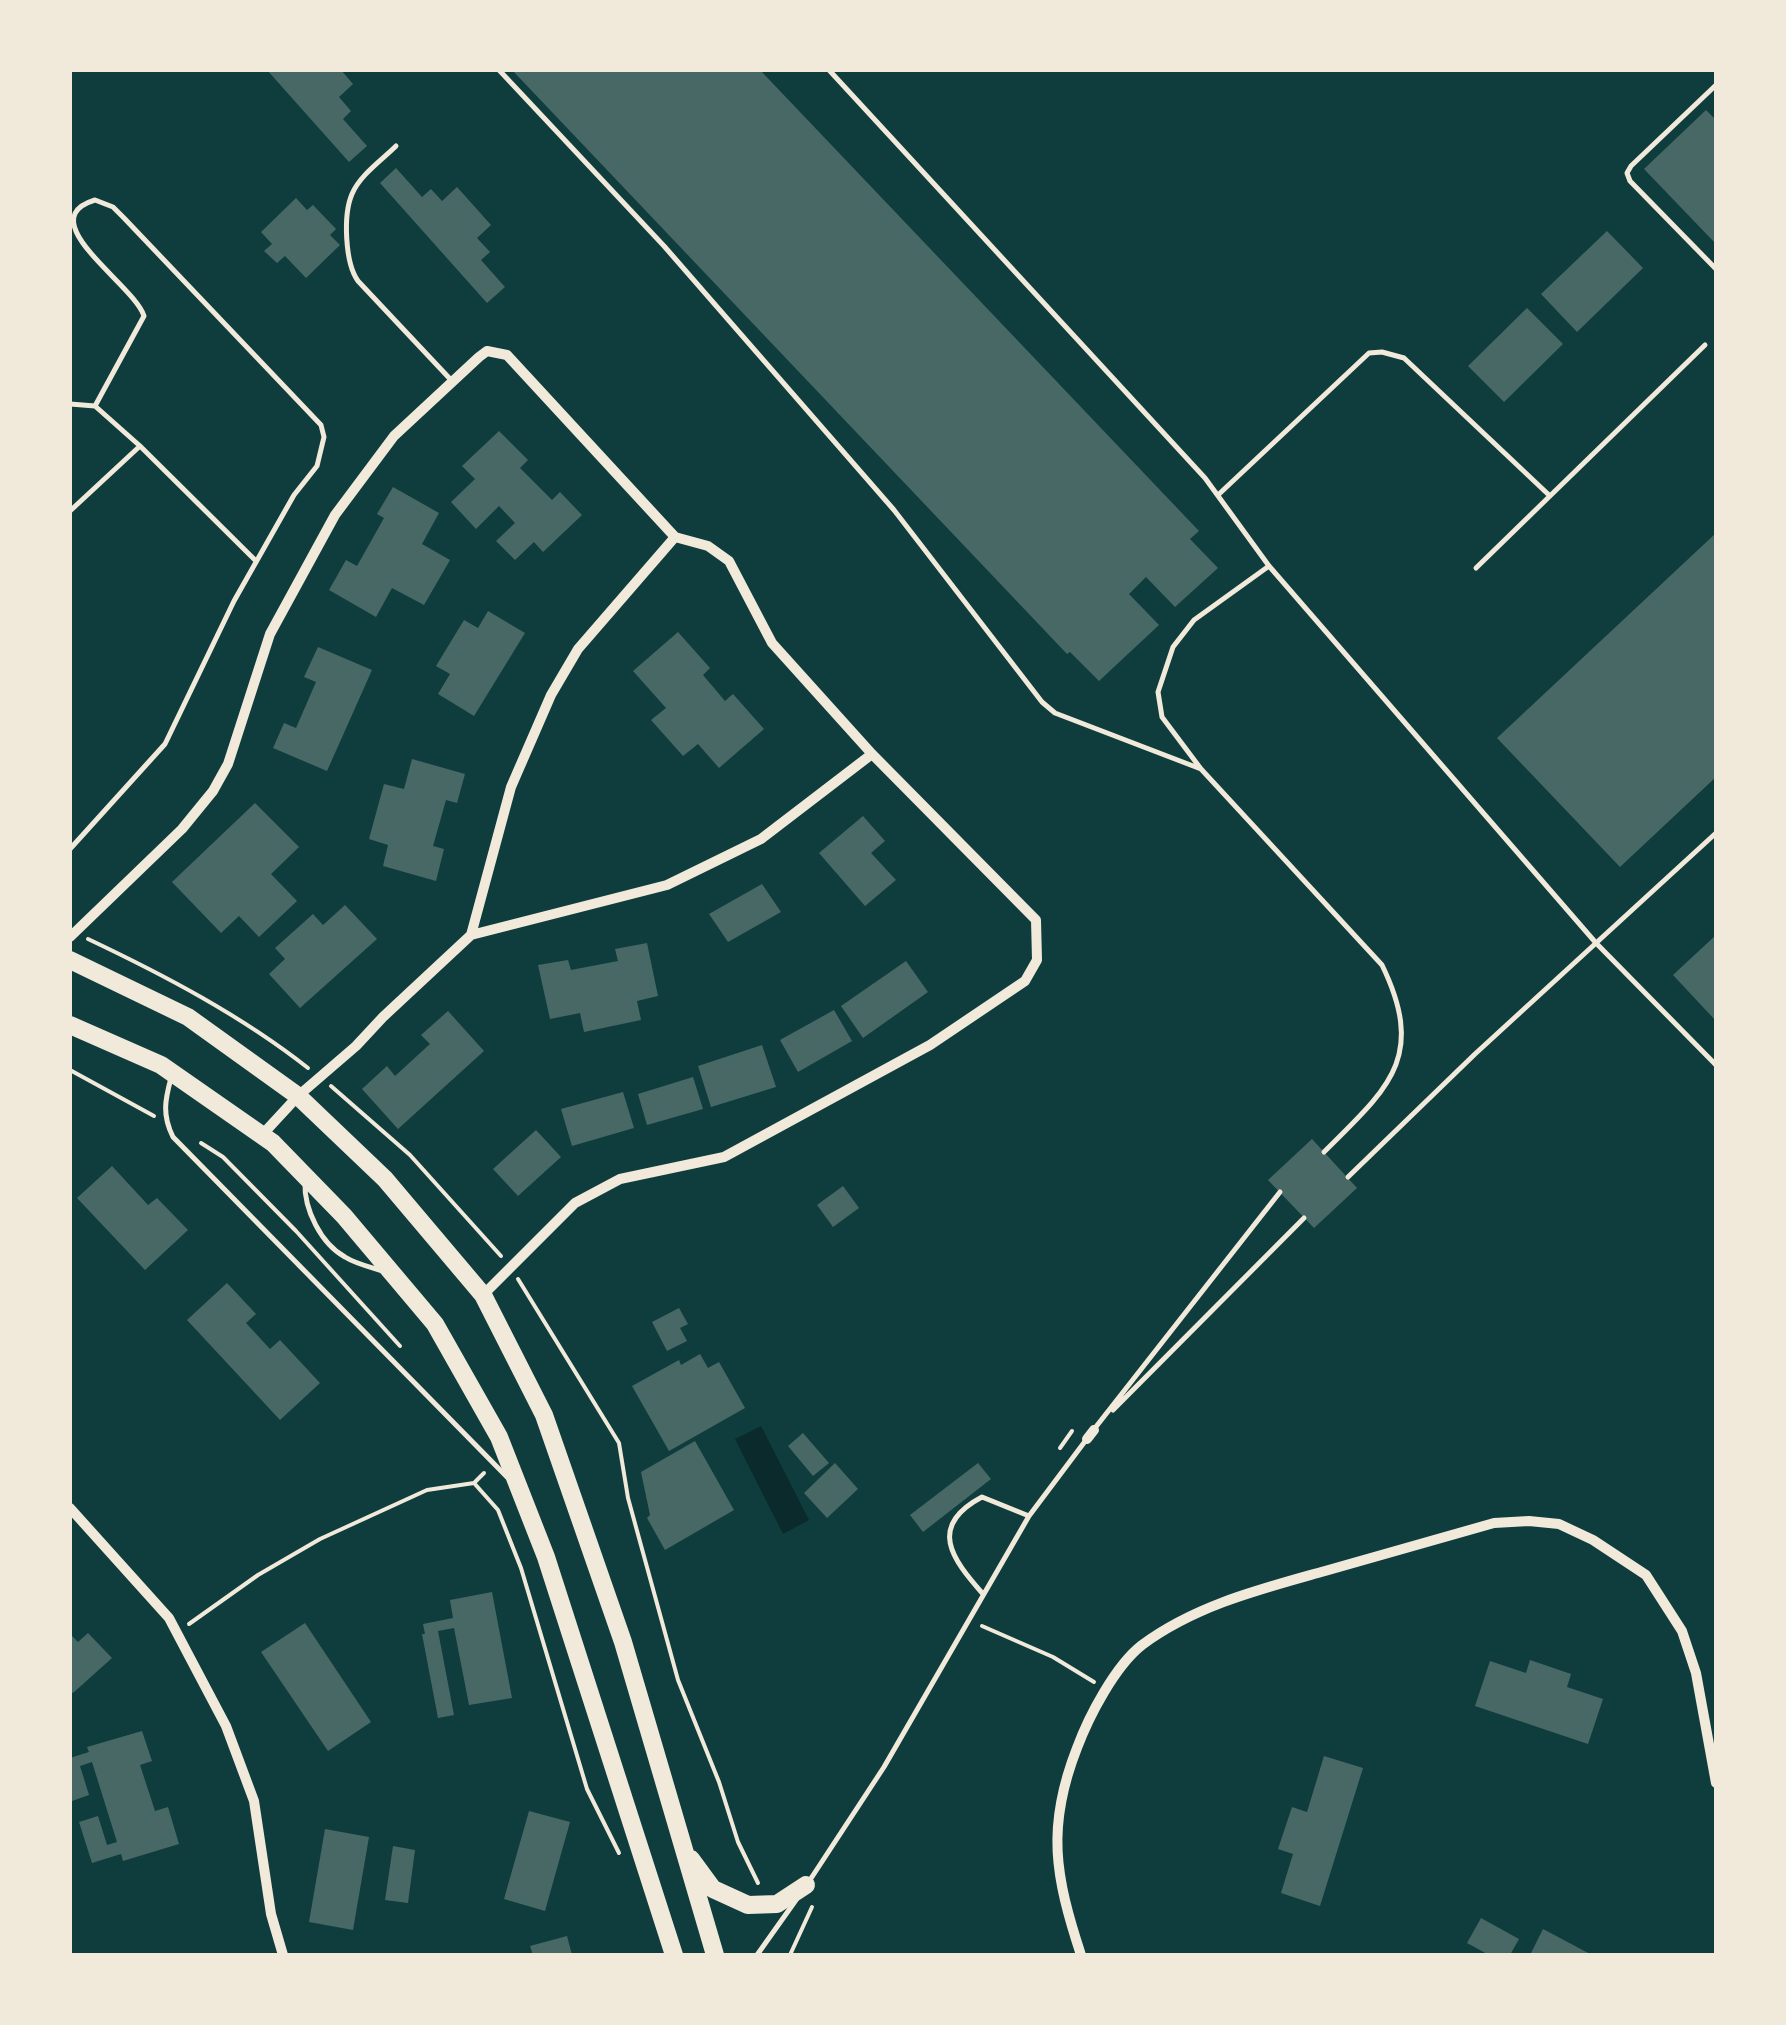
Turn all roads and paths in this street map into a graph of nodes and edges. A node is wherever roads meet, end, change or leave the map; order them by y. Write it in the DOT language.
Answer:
graph roads {
  1 [pos="500,70"];
  2 [pos="828,70"];
  3 [pos="1716,85"];
  4 [pos="396,146"];
  5 [pos="1716,268"];
  6 [pos="1705,345"];
  7 [pos="452,382"];
  8 [pos="70,404"];
  9 [pos="94,406"];
  10 [pos="140,446"];
  11 [pos="1218,495"];
  12 [pos="1550,496"];
  13 [pos="70,511"];
  14 [pos="675,537"];
  15 [pos="256,562"];
  16 [pos="1269,566"];
  17 [pos="1476,568"];
  18 [pos="872,754"];
  19 [pos="1201,769"];
  20 [pos="1716,834"];
  21 [pos="70,849"];
  22 [pos="471,935"];
  23 [pos="70,937"];
  24 [pos="1596,944"];
  25 [pos="70,960"];
  26 [pos="70,1025"];
  27 [pos="1716,1065"];
  28 [pos="172,1072"];
  29 [pos="298,1096"];
  30 [pos="262,1136"];
  31 [pos="1324,1152"];
  32 [pos="306,1175"];
  33 [pos="1348,1177"];
  34 [pos="1280,1192"];
  35 [pos="1304,1218"];
  36 [pos="511,1267"];
  37 [pos="395,1275"];
  38 [pos="484,1296"];
  39 [pos="1072,1431"];
  40 [pos="1090,1434"];
  41 [pos="1061,1447"];
  42 [pos="494,1464"];
  43 [pos="474,1483"];
  44 [pos="516,1487"];
  45 [pos="70,1508"];
  46 [pos="1029,1516"];
  47 [pos="983,1594"];
  48 [pos="968,1619"];
  49 [pos="177,1633"];
  50 [pos="1106,1690"];
  51 [pos="1716,1783"];
  52 [pos="682,1847"];
  53 [pos="621,1858"];
  54 [pos="806,1885"];
  55 [pos="767,1889"];
  56 [pos="282,1955"];
  57 [pos="674,1955"];
  58 [pos="716,1955"];
  59 [pos="756,1955"];
  60 [pos="1080,1955"];
  1 -- 19 [label="lane"];
  2 -- 11 [label="lane"];
  3 -- 5 [label="lane"];
  4 -- 7 [label="lane"];
  6 -- 12 [label="lane"];
  7 -- 14 [label="street"];
  7 -- 23 [label="street"];
  8 -- 9 [label="lane"];
  9 -- 10 [label="lane"];
  9 -- 15 [label="lane"];
  10 -- 13 [label="lane"];
  10 -- 15 [label="lane"];
  11 -- 12 [label="lane"];
  11 -- 16 [label="lane"];
  12 -- 17 [label="lane"];
  14 -- 18 [label="street"];
  14 -- 22 [label="street"];
  15 -- 21 [label="lane"];
  16 -- 19 [label="lane"];
  16 -- 24 [label="lane"];
  18 -- 22 [label="street"];
  18 -- 36 [label="street"];
  19 -- 31 [label="lane"];
  20 -- 24 [label="lane"];
  22 -- 29 [label="street"];
  24 -- 27 [label="lane"];
  24 -- 33 [label="lane"];
  25 -- 29 [label="main road"];
  26 -- 28 [label="main road"];
  28 -- 30 [label="main road"];
  28 -- 42 [label="lane"];
  29 -- 30 [label="street"];
  29 -- 38 [label="main road"];
  30 -- 32 [label="main road"];
  32 -- 37 [label="main road"];
  32 -- 37 [label="lane"];
  34 -- 40 [label="lane"];
  35 -- 40 [label="lane"];
  36 -- 38 [label="street"];
  36 -- 55 [label="path"];
  37 -- 44 [label="main road"];
  38 -- 52 [label="main road"];
  39 -- 41 [label="path"];
  40 -- 46 [label="lane"];
  42 -- 43 [label="path"];
  42 -- 44 [label="lane"];
  43 -- 49 [label="path"];
  43 -- 53 [label="path"];
  44 -- 57 [label="main road"];
  45 -- 49 [label="street"];
  46 -- 47 [label="lane"];
  46 -- 47 [label="lane"];
  47 -- 48 [label="lane"];
  48 -- 50 [label="path"];
  48 -- 54 [label="lane"];
  49 -- 56 [label="street"];
  50 -- 51 [label="street"];
  50 -- 60 [label="street"];
  52 -- 54 [label="main road"];
  52 -- 58 [label="main road"];
  54 -- 59 [label="lane"];
}
